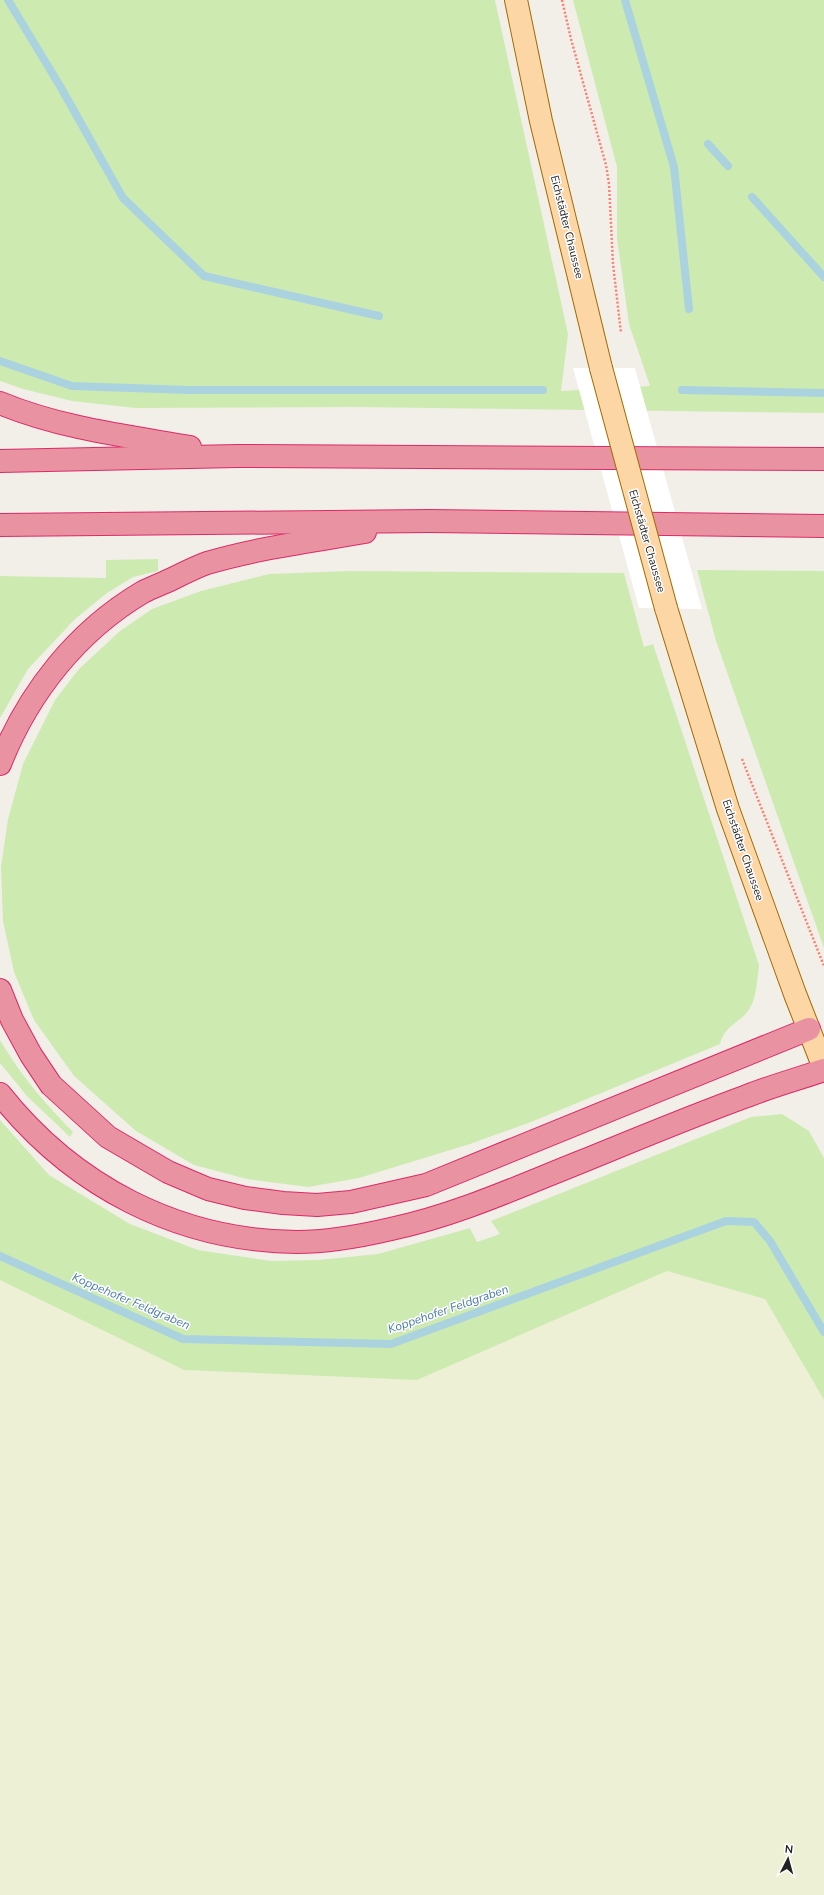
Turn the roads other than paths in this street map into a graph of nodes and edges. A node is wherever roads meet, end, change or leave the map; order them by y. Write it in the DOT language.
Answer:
graph roads {
  1 [pos="516,0"];
  2 [pos="0,403"];
  3 [pos="237,456"];
  4 [pos="824,458"];
  5 [pos="0,461"];
  6 [pos="429,521"];
  7 [pos="0,525"];
  8 [pos="824,526"];
  9 [pos="0,764"];
  10 [pos="0,990"];
  11 [pos="809,1029"];
  12 [pos="824,1069"];
  13 [pos="0,1094"];
  1 -- 11 [label="main road, Eichstädter Chaussee, bridge"];
  2 -- 3 [label="highway"];
  3 -- 4 [label="highway"];
  3 -- 5 [label="highway"];
  6 -- 7 [label="highway"];
  6 -- 8 [label="highway"];
  6 -- 9 [label="highway"];
  10 -- 11 [label="highway"];
  11 -- 12 [label="main road, Eichstädter Chaussee"];
  12 -- 13 [label="highway"];
}
